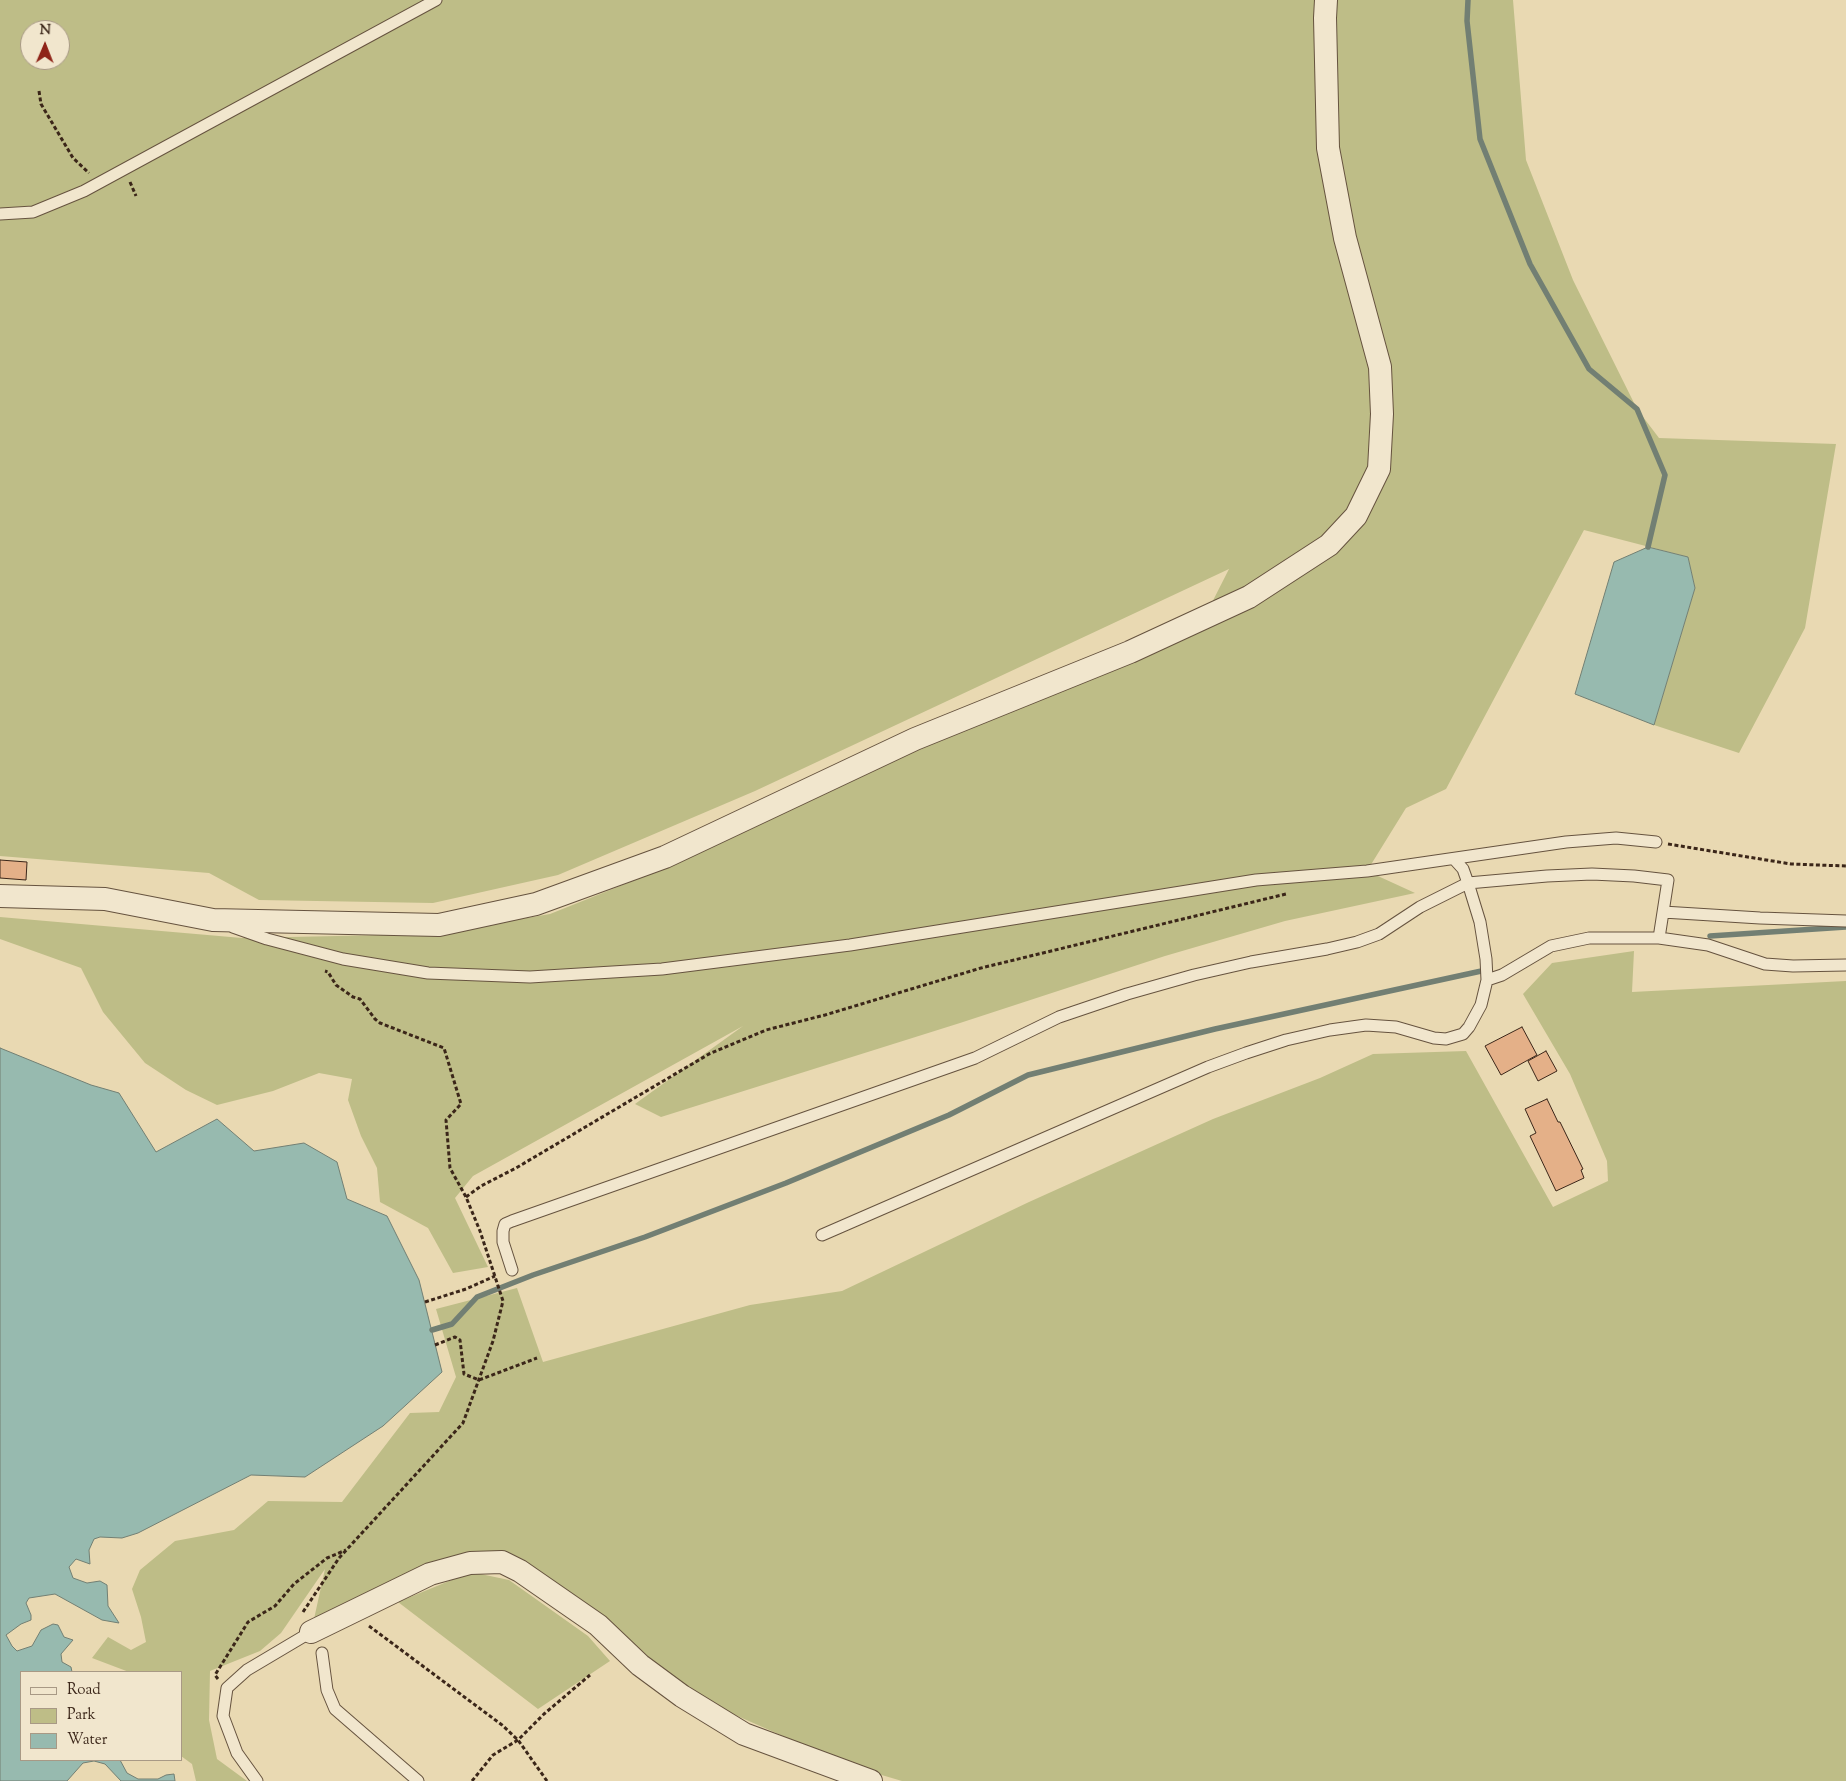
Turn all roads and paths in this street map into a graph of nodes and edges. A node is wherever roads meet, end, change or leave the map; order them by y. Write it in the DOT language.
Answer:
graph roads {
  1 [pos="436,0"];
  2 [pos="1326,0"];
  3 [pos="39,91"];
  4 [pos="100,184"];
  5 [pos="0,214"];
  6 [pos="1656,842"];
  7 [pos="1454,859"];
  8 [pos="1846,866"];
  9 [pos="1468,883"];
  10 [pos="1294,893"];
  11 [pos="0,896"];
  12 [pos="1663,912"];
  13 [pos="213,920"];
  14 [pos="1846,921"];
  15 [pos="1659,938"];
  16 [pos="1846,965"];
  17 [pos="328,972"];
  18 [pos="1487,980"];
  19 [pos="466,1197"];
  20 [pos="822,1235"];
  21 [pos="512,1270"];
  22 [pos="495,1276"];
  23 [pos="425,1302"];
  24 [pos="435,1345"];
  25 [pos="537,1358"];
  26 [pos="479,1380"];
  27 [pos="349,1548"];
  28 [pos="307,1622"];
  29 [pos="364,1622"];
  30 [pos="322,1653"];
  31 [pos="590,1675"];
  32 [pos="227,1688"];
  33 [pos="518,1740"];
  34 [pos="855,1779"];
  35 [pos="257,1781"];
  36 [pos="418,1781"];
  37 [pos="472,1781"];
  38 [pos="547,1781"];
  1 -- 4 [label="lane"];
  2 -- 13 [label="street"];
  3 -- 4 [label="path"];
  4 -- 5 [label="lane"];
  6 -- 7 [label="lane"];
  6 -- 8 [label="path"];
  7 -- 9 [label="lane"];
  7 -- 13 [label="lane"];
  9 -- 12 [label="lane"];
  9 -- 18 [label="lane"];
  9 -- 21 [label="lane"];
  10 -- 19 [label="path"];
  11 -- 13 [label="street"];
  12 -- 14 [label="lane"];
  12 -- 15 [label="lane"];
  15 -- 16 [label="lane"];
  15 -- 18 [label="lane"];
  17 -- 19 [label="path"];
  18 -- 20 [label="lane"];
  19 -- 22 [label="path"];
  22 -- 23 [label="path"];
  22 -- 26 [label="path"];
  24 -- 26 [label="path"];
  25 -- 26 [label="path"];
  26 -- 27 [label="path"];
  27 -- 28 [label="path"];
  27 -- 32 [label="path"];
  28 -- 32 [label="lane"];
  28 -- 34 [label="street"];
  29 -- 33 [label="path"];
  30 -- 36 [label="lane"];
  31 -- 33 [label="path"];
  32 -- 35 [label="lane"];
  33 -- 37 [label="path"];
  33 -- 38 [label="path"];
}
